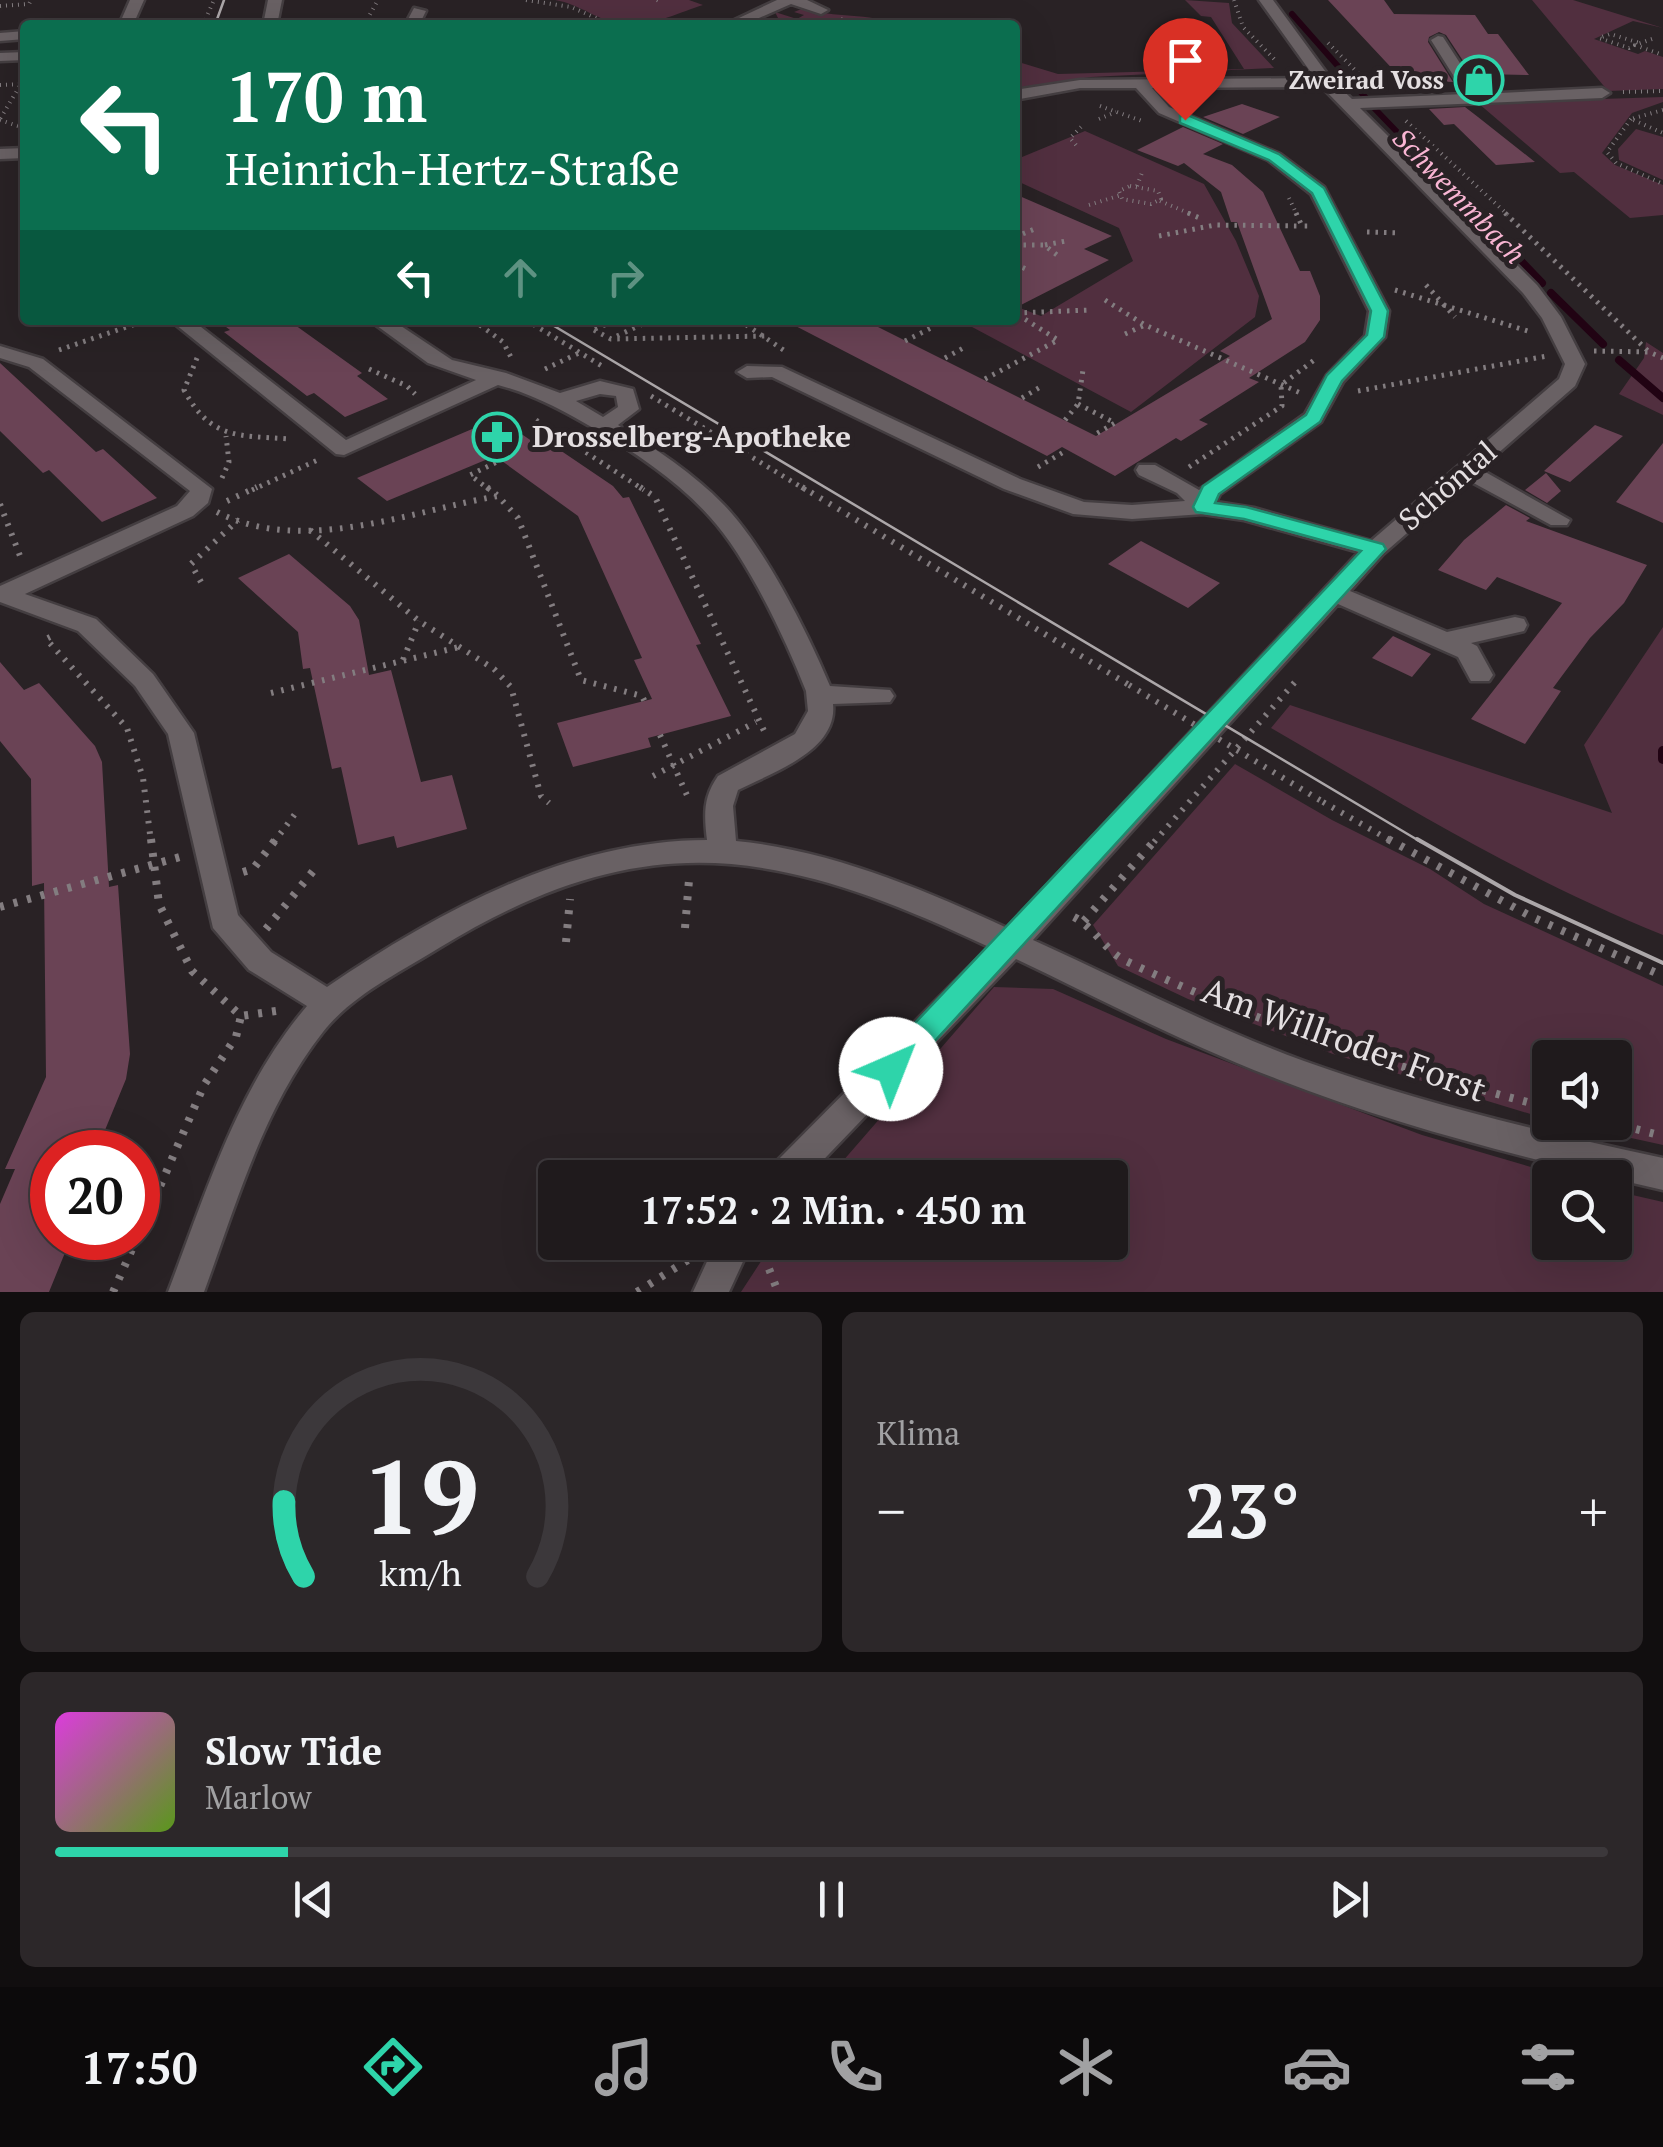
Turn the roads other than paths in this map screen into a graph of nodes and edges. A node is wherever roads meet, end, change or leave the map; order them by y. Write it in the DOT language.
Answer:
graph roads {
  1 [pos="791,0"];
  2 [pos="1266,0"];
  3 [pos="821,10"];
  4 [pos="757,20"];
  5 [pos="1438,40"];
  6 [pos="1326,82"];
  7 [pos="1141,84"];
  8 [pos="1602,93"];
  9 [pos="1020,95"];
  10 [pos="1474,98"];
  11 [pos="1348,104"];
  12 [pos="181,325"];
  13 [pos="187,325"];
  14 [pos="386,325"];
  15 [pos="164,336"];
  16 [pos="0,352"];
  17 [pos="746,372"];
  18 [pos="507,380"];
  19 [pos="559,402"];
  20 [pos="603,426"];
  21 [pos="1465,470"];
  22 [pos="1157,476"];
  23 [pos="1203,507"];
  24 [pos="1559,520"];
  25 [pos="1375,549"];
  26 [pos="1333,593"];
  27 [pos="11,597"];
  28 [pos="1515,624"];
  29 [pos="1446,641"];
  30 [pos="1480,674"];
  31 [pos="822,695"];
  32 [pos="882,696"];
  33 [pos="707,851"];
  34 [pos="1010,944"];
  35 [pos="328,1003"];
  36 [pos="800,1160"];
  37 [pos="1663,1174"];
  38 [pos="716,1260"];
  39 [pos="186,1292"];
  40 [pos="711,1292"];
  1 -- 3 [label="street"];
  1 -- 4 [label="street"];
  2 -- 6 [label="street"];
  5 -- 10 [label="street"];
  6 -- 7 [label="street"];
  6 -- 11 [label="street"];
  7 -- 9 [label="street"];
  7 -- 23 [label="street"];
  8 -- 10 [label="street"];
  10 -- 11 [label="street"];
  11 -- 21 [label="street, Schöntal"];
  12 -- 15 [label="street"];
  13 -- 18 [label="street"];
  14 -- 18 [label="street"];
  16 -- 27 [label="street"];
  17 -- 23 [label="street"];
  18 -- 19 [label="street"];
  19 -- 20 [label="street"];
  19 -- 20 [label="street"];
  20 -- 31 [label="street"];
  21 -- 24 [label="street"];
  21 -- 25 [label="street, Schöntal"];
  22 -- 23 [label="street"];
  23 -- 25 [label="street"];
  25 -- 26 [label="street, Schöntal"];
  26 -- 29 [label="street"];
  26 -- 34 [label="street, Schöntal"];
  27 -- 35 [label="street"];
  28 -- 29 [label="street"];
  29 -- 30 [label="street"];
  31 -- 32 [label="street"];
  31 -- 33 [label="street"];
  33 -- 34 [label="street, Am Willroder Forst"];
  33 -- 35 [label="street, Am Willroder Forst"];
  34 -- 36 [label="street, Schöntal"];
  34 -- 37 [label="street, Am Willroder Forst"];
  35 -- 39 [label="street, Am Willroder Forst"];
  38 -- 40 [label="street"];
}
